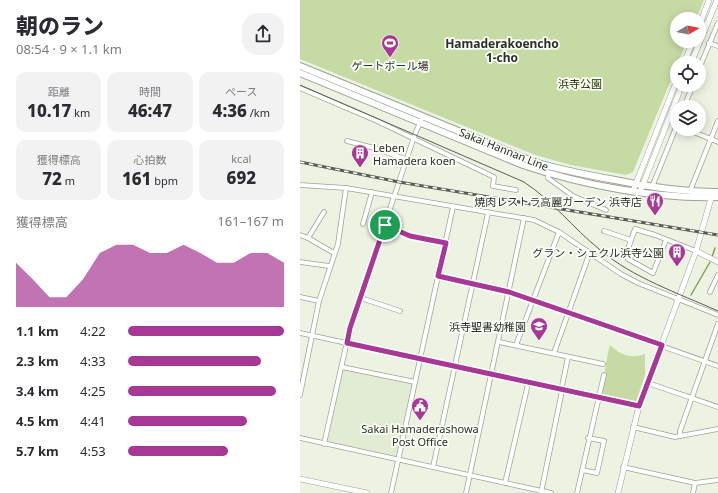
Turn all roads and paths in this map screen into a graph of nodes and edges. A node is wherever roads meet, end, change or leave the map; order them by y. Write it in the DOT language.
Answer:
graph roads {
  1 [pos="709,0"];
  2 [pos="717,0"];
  3 [pos="704,12"];
  4 [pos="718,24"];
  5 [pos="709,43"];
  6 [pos="718,46"];
  7 [pos="694,56"];
  8 [pos="704,56"];
  9 [pos="300,66"];
  10 [pos="300,73"];
  11 [pos="300,88"];
  12 [pos="672,92"];
  13 [pos="679,92"];
  14 [pos="422,119"];
  15 [pos="718,121"];
  16 [pos="673,136"];
  17 [pos="703,136"];
  18 [pos="414,138"];
  19 [pos="710,139"];
  20 [pos="347,141"];
  21 [pos="718,142"];
  22 [pos="408,160"];
  23 [pos="548,173"];
  24 [pos="635,184"];
  25 [pos="300,185"];
  26 [pos="652,187"];
  27 [pos="346,188"];
  28 [pos="641,189"];
  29 [pos="516,190"];
  30 [pos="633,191"];
  31 [pos="372,192"];
  32 [pos="690,192"];
  33 [pos="715,195"];
  34 [pos="394,196"];
  35 [pos="453,207"];
  36 [pos="606,210"];
  37 [pos="324,212"];
  38 [pos="488,213"];
  39 [pos="524,218"];
  40 [pos="363,224"];
  41 [pos="385,225"];
  42 [pos="559,232"];
  43 [pos="604,232"];
  44 [pos="300,236"];
  45 [pos="308,238"];
  46 [pos="631,240"];
  47 [pos="666,240"];
  48 [pos="446,243"];
  49 [pos="696,251"];
  50 [pos="590,252"];
  51 [pos="334,253"];
  52 [pos="300,262"];
  53 [pos="718,262"];
  54 [pos="329,266"];
  55 [pos="718,275"];
  56 [pos="438,276"];
  57 [pos="472,283"];
  58 [pos="509,292"];
  59 [pos="710,292"];
  60 [pos="300,297"];
  61 [pos="361,298"];
  62 [pos="678,298"];
  63 [pos="534,300"];
  64 [pos="319,301"];
  65 [pos="400,311"];
  66 [pos="568,312"];
  67 [pos="718,315"];
  68 [pos="718,324"];
  69 [pos="300,333"];
  70 [pos="312,336"];
  71 [pos="499,342"];
  72 [pos="347,343"];
  73 [pos="516,345"];
  74 [pos="662,345"];
  75 [pos="554,353"];
  76 [pos="568,357"];
  77 [pos="420,360"];
  78 [pos="705,361"];
  79 [pos="603,364"];
  80 [pos="718,366"];
  81 [pos="342,367"];
  82 [pos="455,367"];
  83 [pos="491,375"];
  84 [pos="604,375"];
  85 [pos="415,382"];
  86 [pos="648,383"];
  87 [pos="528,384"];
  88 [pos="562,391"];
  89 [pos="300,395"];
  90 [pos="692,398"];
  91 [pos="598,399"];
  92 [pos="639,406"];
  93 [pos="718,407"];
  94 [pos="633,427"];
  95 [pos="718,429"];
  96 [pos="680,436"];
  97 [pos="300,438"];
  98 [pos="588,438"];
  99 [pos="324,444"];
  100 [pos="398,460"];
  101 [pos="433,467"];
  102 [pos="623,467"];
  103 [pos="582,470"];
  104 [pos="469,476"];
  105 [pos="300,479"];
  106 [pos="718,480"];
  107 [pos="505,483"];
  108 [pos="695,483"];
  109 [pos="342,490"];
  110 [pos="541,492"];
  111 [pos="366,493"];
  112 [pos="391,493"];
  113 [pos="466,493"];
  114 [pos="551,493"];
  115 [pos="577,493"];
  116 [pos="618,493"];
  117 [pos="693,493"];
  1 -- 3 [label="street"];
  2 -- 7 [label="street"];
  4 -- 5 [label="street"];
  5 -- 6 [label="street"];
  5 -- 8 [label="street"];
  9 -- 14 [label="main road, Sakai Hannan Line"];
  10 -- 14 [label="main road, Sakai Hannan Line"];
  11 -- 18 [label="street"];
  12 -- 24 [label="street"];
  13 -- 28 [label="street"];
  14 -- 18 [label="street"];
  14 -- 23 [label="main road, Sakai Hannan Line"];
  14 -- 24 [label="main road, Sakai Hannan Line"];
  15 -- 19 [label="street"];
  16 -- 26 [label="street"];
  17 -- 19 [label="street"];
  18 -- 22 [label="street"];
  18 -- 29 [label="street"];
  19 -- 21 [label="street"];
  19 -- 32 [label="street"];
  20 -- 22 [label="street"];
  22 -- 34 [label="street"];
  23 -- 30 [label="main road, Sakai Hannan Line"];
  23 -- 36 [label="street"];
  24 -- 28 [label="main road, Sakai Hannan Line"];
  24 -- 30 [label="street"];
  25 -- 27 [label="street"];
  26 -- 28 [label="main road, Sakai Hannan Line"];
  26 -- 32 [label="main road, Sakai Hannan Line"];
  27 -- 31 [label="street"];
  27 -- 51 [label="street"];
  28 -- 30 [label="main road, Sakai Hannan Line"];
  28 -- 33 [label="main road, Sakai Hannan Line"];
  31 -- 34 [label="street"];
  31 -- 40 [label="street"];
  32 -- 33 [label="main road, Sakai Hannan Line"];
  33 -- 49 [label="street"];
  34 -- 35 [label="street"];
  34 -- 41 [label="street"];
  35 -- 38 [label="street"];
  35 -- 48 [label="street"];
  37 -- 45 [label="street"];
  38 -- 39 [label="street"];
  38 -- 57 [label="street"];
  39 -- 42 [label="street"];
  39 -- 58 [label="street"];
  41 -- 48 [label="street"];
  41 -- 61 [label="street"];
  42 -- 50 [label="street"];
  42 -- 63 [label="street"];
  43 -- 46 [label="street"];
  44 -- 45 [label="street"];
  45 -- 51 [label="street"];
  46 -- 47 [label="street"];
  46 -- 47 [label="street"];
  47 -- 49 [label="street"];
  48 -- 56 [label="street"];
  49 -- 53 [label="street"];
  49 -- 62 [label="street"];
  50 -- 62 [label="street"];
  50 -- 66 [label="street"];
  51 -- 54 [label="street"];
  52 -- 54 [label="street"];
  54 -- 64 [label="street"];
  55 -- 59 [label="street"];
  56 -- 57 [label="street"];
  56 -- 77 [label="street"];
  57 -- 58 [label="street"];
  57 -- 82 [label="street"];
  58 -- 63 [label="street"];
  58 -- 71 [label="street"];
  60 -- 64 [label="street"];
  61 -- 65 [label="street"];
  61 -- 72 [label="street"];
  62 -- 67 [label="street"];
  62 -- 74 [label="street"];
  63 -- 66 [label="street"];
  63 -- 73 [label="street"];
  64 -- 70 [label="street"];
  66 -- 74 [label="street"];
  66 -- 75 [label="street"];
  68 -- 78 [label="street"];
  69 -- 70 [label="street"];
  70 -- 72 [label="street"];
  70 -- 89 [label="street"];
  71 -- 73 [label="street"];
  71 -- 83 [label="street"];
  72 -- 77 [label="street"];
  72 -- 81 [label="street"];
  73 -- 75 [label="street"];
  74 -- 78 [label="street"];
  74 -- 86 [label="street"];
  75 -- 76 [label="street"];
  76 -- 79 [label="street"];
  76 -- 88 [label="street"];
  77 -- 82 [label="street"];
  77 -- 85 [label="street"];
  78 -- 80 [label="street"];
  78 -- 90 [label="street"];
  81 -- 85 [label="street"];
  81 -- 99 [label="street"];
  82 -- 83 [label="street"];
  82 -- 101 [label="street"];
  83 -- 87 [label="street"];
  83 -- 104 [label="street"];
  84 -- 91 [label="street"];
  85 -- 100 [label="street"];
  86 -- 90 [label="street"];
  86 -- 92 [label="street"];
  87 -- 88 [label="street"];
  87 -- 107 [label="street"];
  88 -- 91 [label="street"];
  88 -- 110 [label="street"];
  90 -- 93 [label="street"];
  90 -- 96 [label="street"];
  91 -- 92 [label="street"];
  91 -- 98 [label="street"];
  92 -- 94 [label="street"];
  94 -- 96 [label="street"];
  94 -- 102 [label="street"];
  95 -- 96 [label="street"];
  97 -- 99 [label="street"];
  98 -- 103 [label="street"];
  98 -- 103 [label="street"];
  99 -- 100 [label="street"];
  100 -- 101 [label="street"];
  100 -- 112 [label="street"];
  101 -- 104 [label="street"];
  102 -- 108 [label="street"];
  102 -- 116 [label="street"];
  103 -- 115 [label="street"];
  104 -- 107 [label="street"];
  104 -- 113 [label="street"];
  105 -- 109 [label="street"];
  106 -- 108 [label="street"];
  107 -- 110 [label="street"];
  108 -- 117 [label="street"];
  109 -- 111 [label="street"];
  110 -- 114 [label="street"];
}
